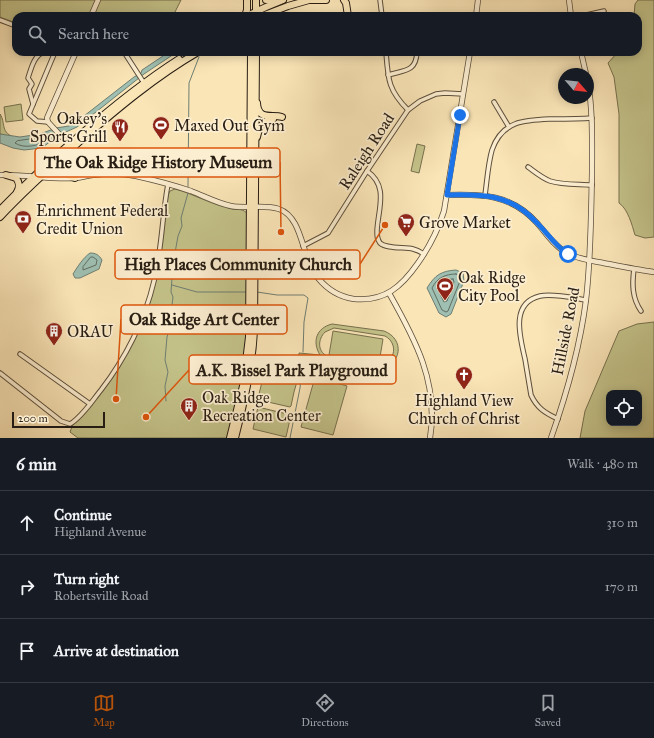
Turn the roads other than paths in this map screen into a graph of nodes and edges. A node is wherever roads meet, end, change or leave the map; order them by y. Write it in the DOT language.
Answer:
graph roads {
  1 [pos="98,0"];
  2 [pos="247,0"];
  3 [pos="251,0"];
  4 [pos="256,0"];
  5 [pos="266,0"];
  6 [pos="274,0"];
  7 [pos="283,0"];
  8 [pos="309,0"];
  9 [pos="326,0"];
  10 [pos="344,0"];
  11 [pos="348,0"];
  12 [pos="380,0"];
  13 [pos="478,0"];
  14 [pos="569,0"];
  15 [pos="298,3"];
  16 [pos="604,11"];
  17 [pos="93,12"];
  18 [pos="249,12"];
  19 [pos="251,12"];
  20 [pos="252,12"];
  21 [pos="257,12"];
  22 [pos="273,12"];
  23 [pos="282,12"];
  24 [pos="347,12"];
  25 [pos="348,12"];
  26 [pos="382,12"];
  27 [pos="476,12"];
  28 [pos="570,12"];
  29 [pos="600,12"];
  30 [pos="0,20"];
  31 [pos="12,24"];
  32 [pos="38,56"];
  33 [pos="53,56"];
  34 [pos="74,56"];
  35 [pos="127,56"];
  36 [pos="184,56"];
  37 [pos="192,56"];
  38 [pos="249,56"];
  39 [pos="257,56"];
  40 [pos="386,56"];
  41 [pos="417,56"];
  42 [pos="469,56"];
  43 [pos="582,56"];
  44 [pos="585,68"];
  45 [pos="255,75"];
  46 [pos="388,75"];
  47 [pos="143,81"];
  48 [pos="463,94"];
  49 [pos="494,102"];
  50 [pos="33,104"];
  51 [pos="590,104"];
  52 [pos="408,110"];
  53 [pos="592,118"];
  54 [pos="47,120"];
  55 [pos="509,127"];
  56 [pos="70,146"];
  57 [pos="58,160"];
  58 [pos="528,167"];
  59 [pos="255,170"];
  60 [pos="367,171"];
  61 [pos="3,175"];
  62 [pos="41,177"];
  63 [pos="75,178"];
  64 [pos="168,184"];
  65 [pos="592,185"];
  66 [pos="14,195"];
  67 [pos="447,195"];
  68 [pos="486,195"];
  69 [pos="252,207"];
  70 [pos="0,214"];
  71 [pos="303,246"];
  72 [pos="424,254"];
  73 [pos="590,261"];
  74 [pos="634,269"];
  75 [pos="654,272"];
  76 [pos="388,293"];
  77 [pos="586,300"];
  78 [pos="641,311"];
  79 [pos="20,354"];
  80 [pos="0,373"];
  81 [pos="90,404"];
  82 [pos="558,419"];
  83 [pos="230,438"];
  84 [pos="235,438"];
  85 [pos="430,438"];
  86 [pos="551,438"];
  1 -- 17 [label="street"];
  2 -- 18 [label="highway"];
  3 -- 19 [label="highway"];
  4 -- 20 [label="highway"];
  5 -- 6 [label="highway"];
  7 -- 21 [label="highway"];
  8 -- 9 [label="highway"];
  8 -- 15 [label="highway"];
  10 -- 24 [label="highway"];
  11 -- 25 [label="highway"];
  12 -- 26 [label="street"];
  13 -- 27 [label="street"];
  14 -- 28 [label="street"];
  15 -- 22 [label="highway"];
  15 -- 23 [label="highway"];
  16 -- 29 [label="street"];
  30 -- 31 [label="street"];
  32 -- 50 [label="street"];
  33 -- 50 [label="street"];
  34 -- 54 [label="street"];
  35 -- 47 [label="street"];
  36 -- 47 [label="highway"];
  37 -- 56 [label="highway"];
  38 -- 69 [label="highway"];
  39 -- 45 [label="highway"];
  40 -- 46 [label="street"];
  41 -- 46 [label="street"];
  42 -- 48 [label="street"];
  43 -- 44 [label="street"];
  45 -- 59 [label="highway"];
  45 -- 59 [label="highway"];
  46 -- 52 [label="street"];
  47 -- 56 [label="highway"];
  48 -- 52 [label="street, Raleigh Road"];
  48 -- 67 [label="street"];
  49 -- 55 [label="street"];
  50 -- 54 [label="street"];
  51 -- 53 [label="street, Hillside Road"];
  52 -- 60 [label="street, Raleigh Road"];
  53 -- 55 [label="street"];
  53 -- 65 [label="street, Hillside Road"];
  54 -- 56 [label="street"];
  55 -- 68 [label="street"];
  56 -- 57 [label="highway"];
  56 -- 62 [label="highway"];
  57 -- 62 [label="highway"];
  57 -- 63 [label="highway"];
  58 -- 65 [label="street"];
  59 -- 69 [label="highway"];
  60 -- 71 [label="street, Raleigh Road"];
  60 -- 72 [label="street"];
  61 -- 62 [label="street"];
  61 -- 66 [label="highway"];
  62 -- 63 [label="street"];
  62 -- 66 [label="highway"];
  62 -- 70 [label="highway"];
  63 -- 64 [label="street"];
  64 -- 69 [label="street"];
  64 -- 81 [label="street"];
  65 -- 73 [label="street, Hillside Road"];
  66 -- 70 [label="highway"];
  67 -- 68 [label="street"];
  67 -- 72 [label="street"];
  68 -- 73 [label="street"];
  69 -- 71 [label="street"];
  69 -- 83 [label="highway"];
  69 -- 84 [label="highway"];
  71 -- 76 [label="street"];
  72 -- 76 [label="street"];
  73 -- 74 [label="street"];
  73 -- 77 [label="street, Hillside Road"];
  74 -- 75 [label="street"];
  74 -- 78 [label="street"];
  76 -- 85 [label="street"];
  77 -- 82 [label="street, Hillside Road"];
  77 -- 82 [label="street"];
  79 -- 81 [label="street"];
  80 -- 81 [label="street"];
  82 -- 86 [label="street, Hillside Road"];
}
